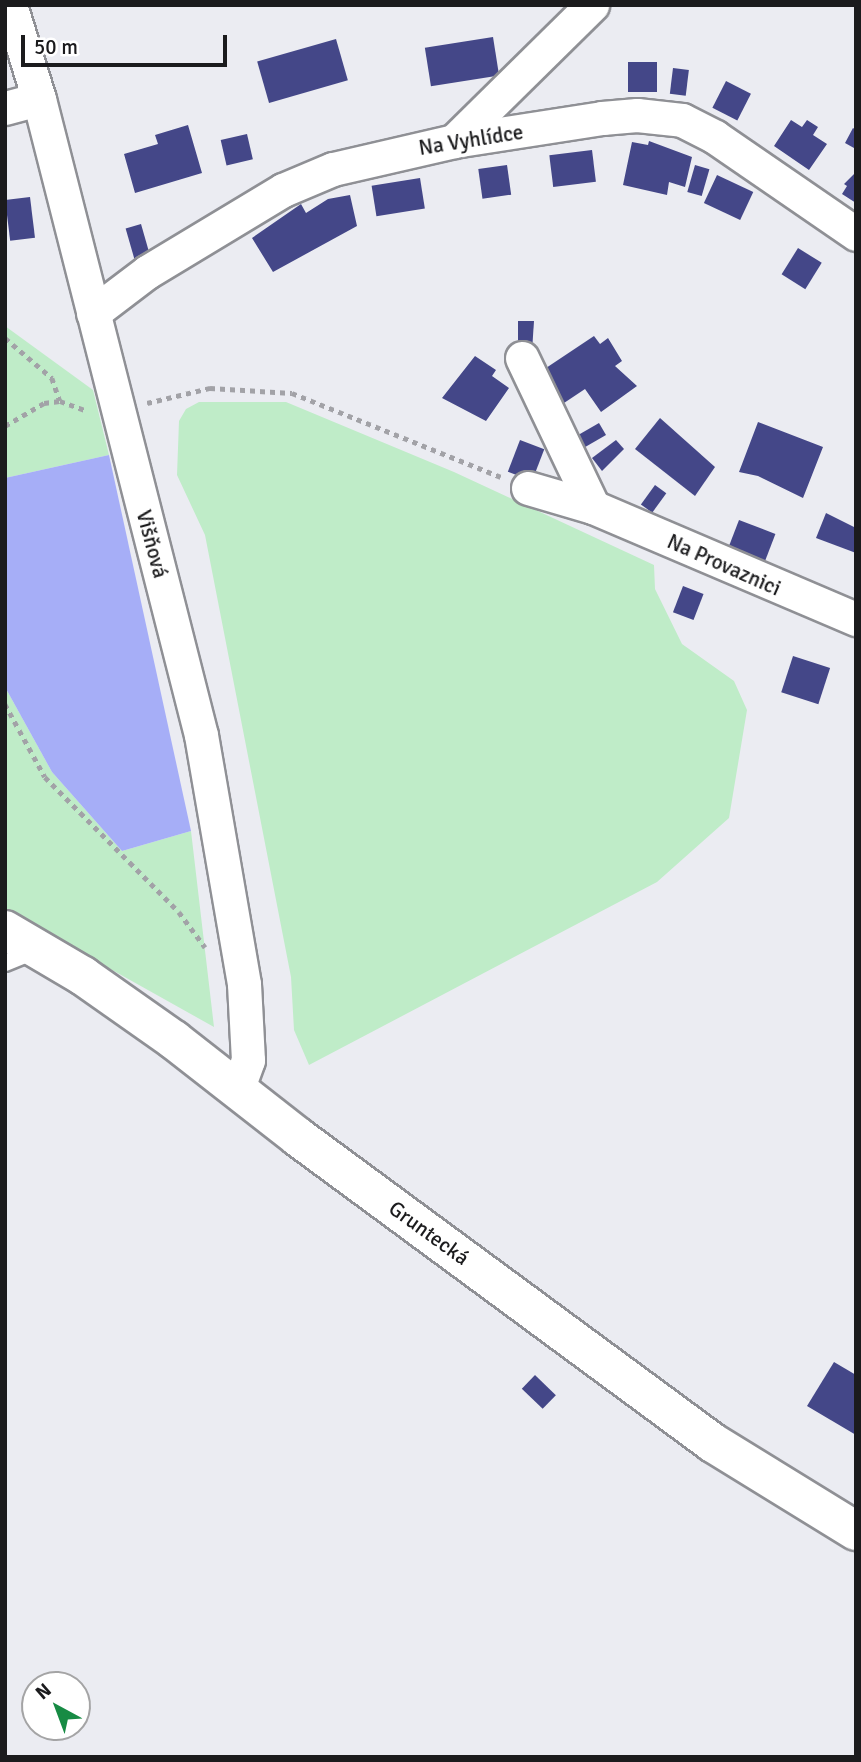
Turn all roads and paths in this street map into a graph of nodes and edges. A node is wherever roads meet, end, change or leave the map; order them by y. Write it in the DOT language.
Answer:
graph roads {
  1 [pos="10,5"];
  2 [pos="592,5"];
  3 [pos="520,77"];
  4 [pos="39,99"];
  5 [pos="5,108"];
  6 [pos="547,128"];
  7 [pos="454,141"];
  8 [pos="856,234"];
  9 [pos="93,313"];
  10 [pos="5,338"];
  11 [pos="522,358"];
  12 [pos="60,401"];
  13 [pos="116,410"];
  14 [pos="5,426"];
  15 [pos="528,488"];
  16 [pos="593,507"];
  17 [pos="856,620"];
  18 [pos="5,704"];
  19 [pos="5,930"];
  20 [pos="22,956"];
  21 [pos="240,957"];
  22 [pos="237,1090"];
  23 [pos="856,1531"];
  1 -- 4 [label="street, Višňová"];
  2 -- 3 [label="street"];
  3 -- 6 [label="street"];
  3 -- 7 [label="street"];
  4 -- 5 [label="street"];
  4 -- 9 [label="street, Višňová"];
  6 -- 7 [label="street, Na Vyhlídce"];
  6 -- 8 [label="street, Na Vyhlídce"];
  7 -- 9 [label="street, Na Vyhlídce"];
  9 -- 13 [label="street, Višňová"];
  10 -- 12 [label="path"];
  11 -- 16 [label="street"];
  12 -- 13 [label="path"];
  12 -- 14 [label="path"];
  13 -- 15 [label="path"];
  13 -- 21 [label="street, Višňová"];
  15 -- 16 [label="street, Na Provaznici"];
  16 -- 17 [label="street, Na Provaznici"];
  18 -- 21 [label="path"];
  19 -- 20 [label="street, Gruntecká"];
  20 -- 22 [label="street, Gruntecká"];
  21 -- 22 [label="street, Višňová"];
  22 -- 23 [label="street, Gruntecká"];
}
